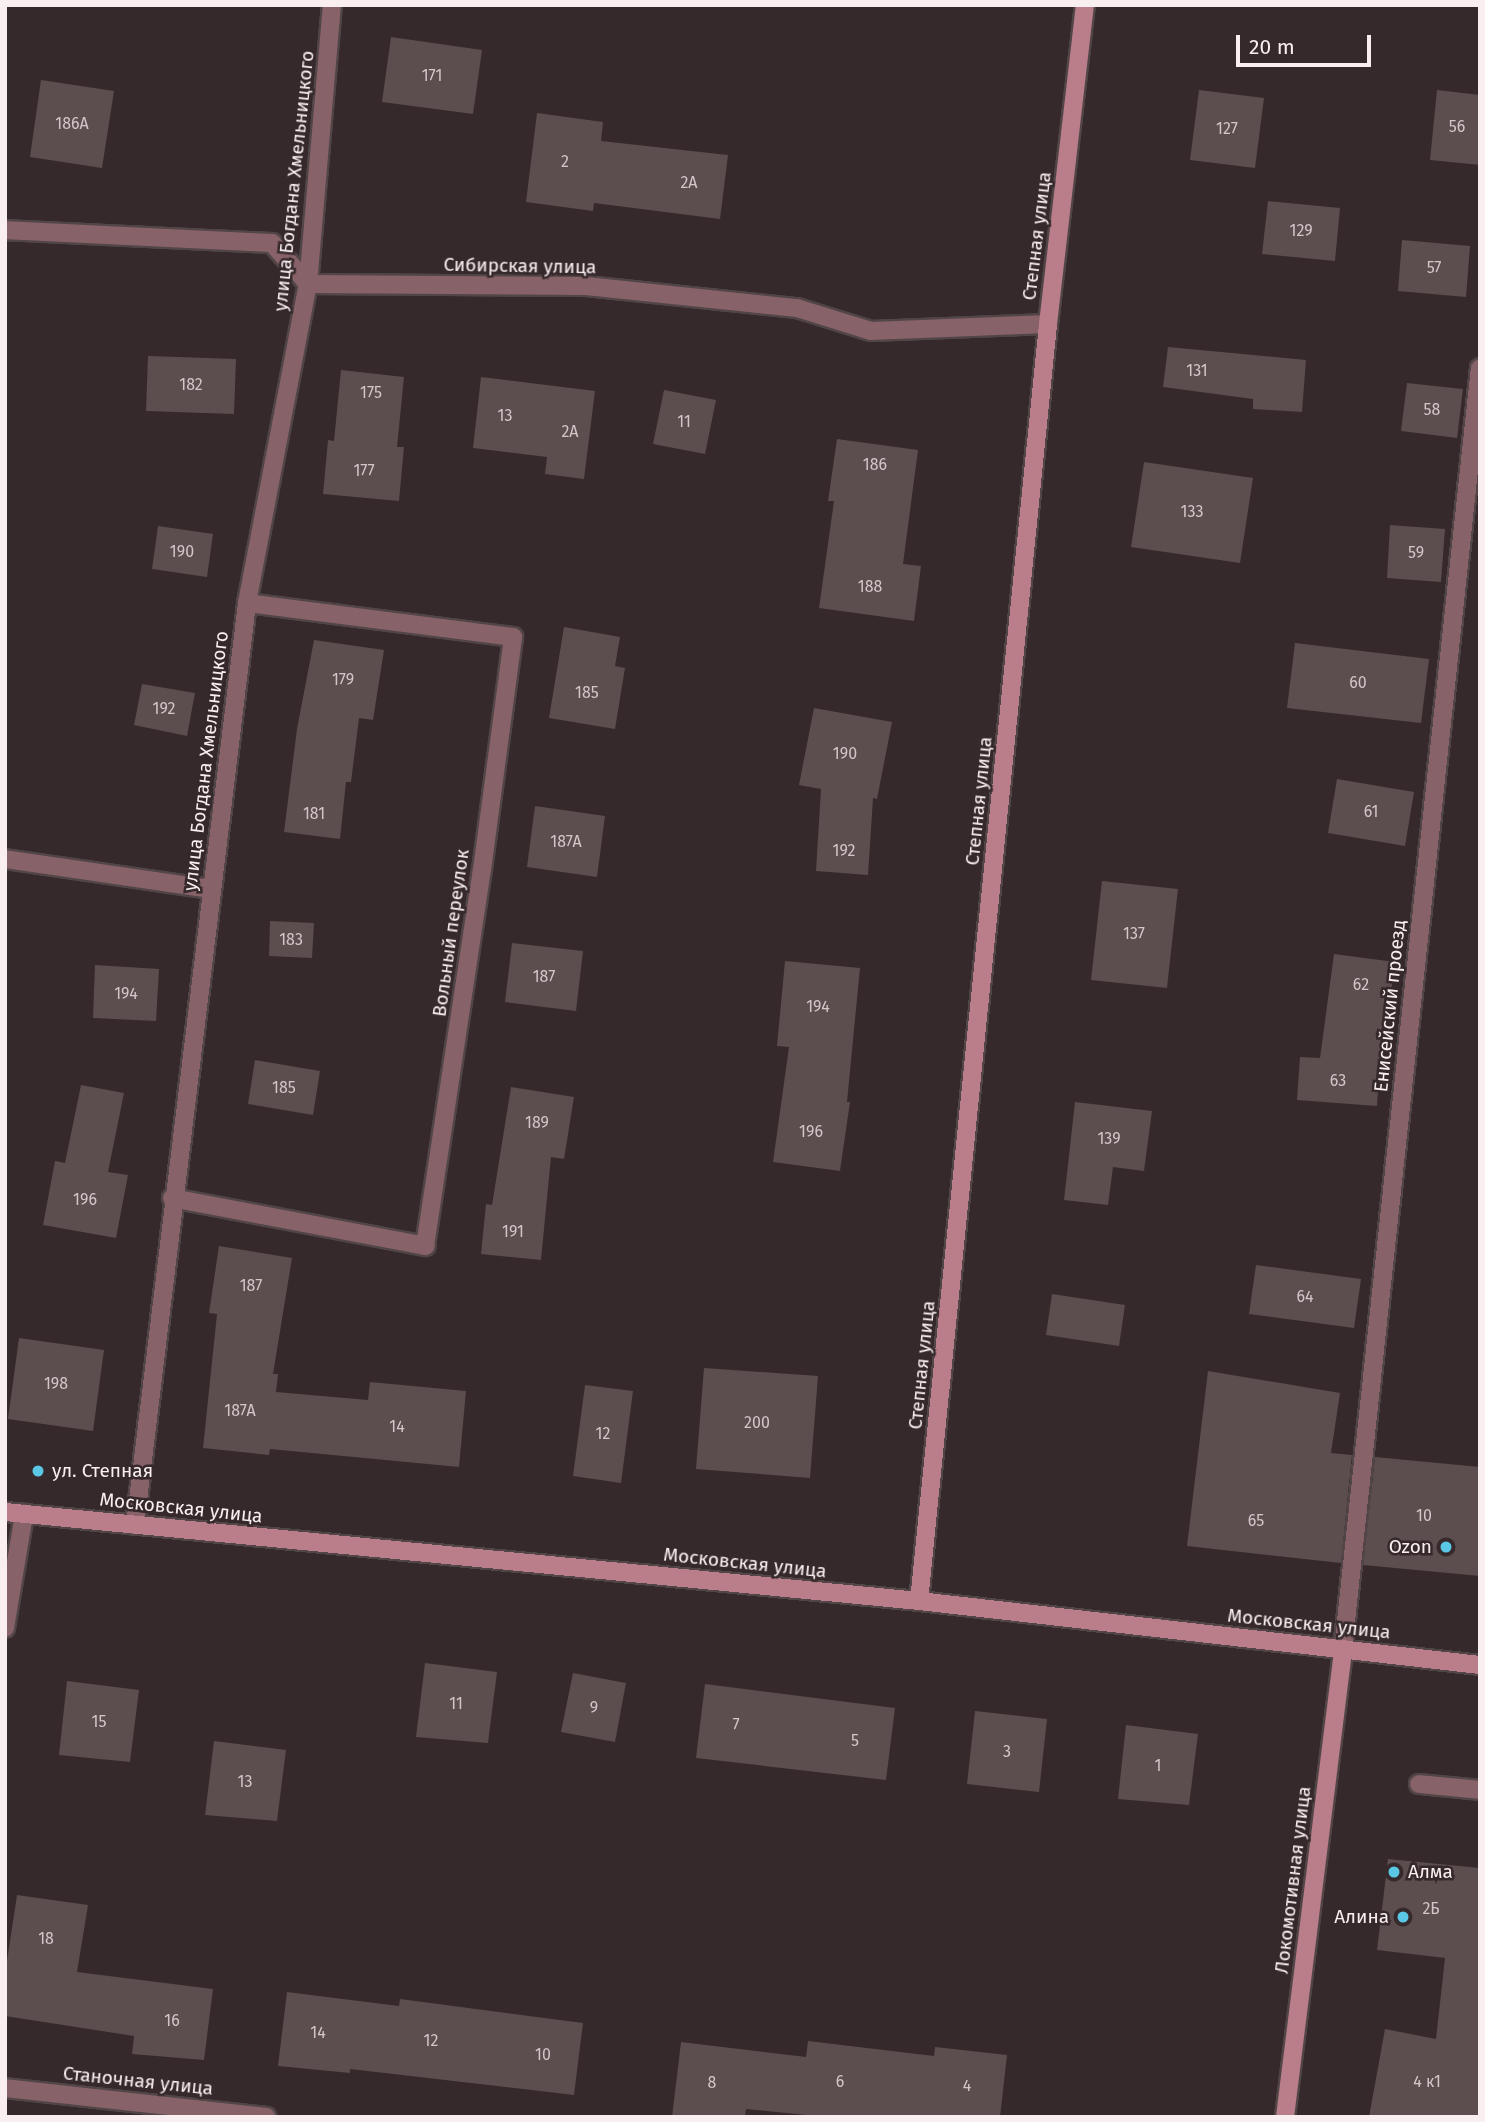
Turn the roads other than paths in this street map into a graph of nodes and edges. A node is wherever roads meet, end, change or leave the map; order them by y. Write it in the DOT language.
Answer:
graph roads {
  1 [pos="332,5"];
  2 [pos="1085,5"];
  3 [pos="5,230"];
  4 [pos="308,284"];
  5 [pos="1048,324"];
  6 [pos="1480,368"];
  7 [pos="247,603"];
  8 [pos="5,859"];
  9 [pos="211,889"];
  10 [pos="173,1198"];
  11 [pos="5,1513"];
  12 [pos="24,1514"];
  13 [pos="135,1525"];
  14 [pos="919,1601"];
  15 [pos="5,1628"];
  16 [pos="1343,1649"];
  17 [pos="1480,1665"];
  18 [pos="1419,1784"];
  19 [pos="1480,1790"];
  20 [pos="5,2088"];
  21 [pos="266,2117"];
  22 [pos="1285,2117"];
  1 -- 4 [label="street, улица Богдана Хмельницкого"];
  2 -- 5 [label="street, Степная улица"];
  3 -- 4 [label="street"];
  4 -- 5 [label="street, Сибирская улица"];
  4 -- 7 [label="street, улица Богдана Хмельницкого"];
  5 -- 14 [label="street, Степная улица"];
  6 -- 16 [label="street, Енисейский проезд"];
  7 -- 9 [label="street, улица Богдана Хмельницкого"];
  7 -- 10 [label="street, Вольный переулок"];
  8 -- 9 [label="street"];
  9 -- 10 [label="street, улица Богдана Хмельницкого"];
  10 -- 13 [label="street, улица Богдана Хмельницкого"];
  11 -- 12 [label="street, Московская улица"];
  12 -- 13 [label="street, Московская улица"];
  12 -- 15 [label="street"];
  13 -- 14 [label="street, Московская улица"];
  14 -- 16 [label="street, Московская улица"];
  16 -- 17 [label="street, Московская улица"];
  16 -- 22 [label="street, Локомотивная улица"];
  18 -- 19 [label="street"];
  20 -- 21 [label="street, Станочная улица"];
}
